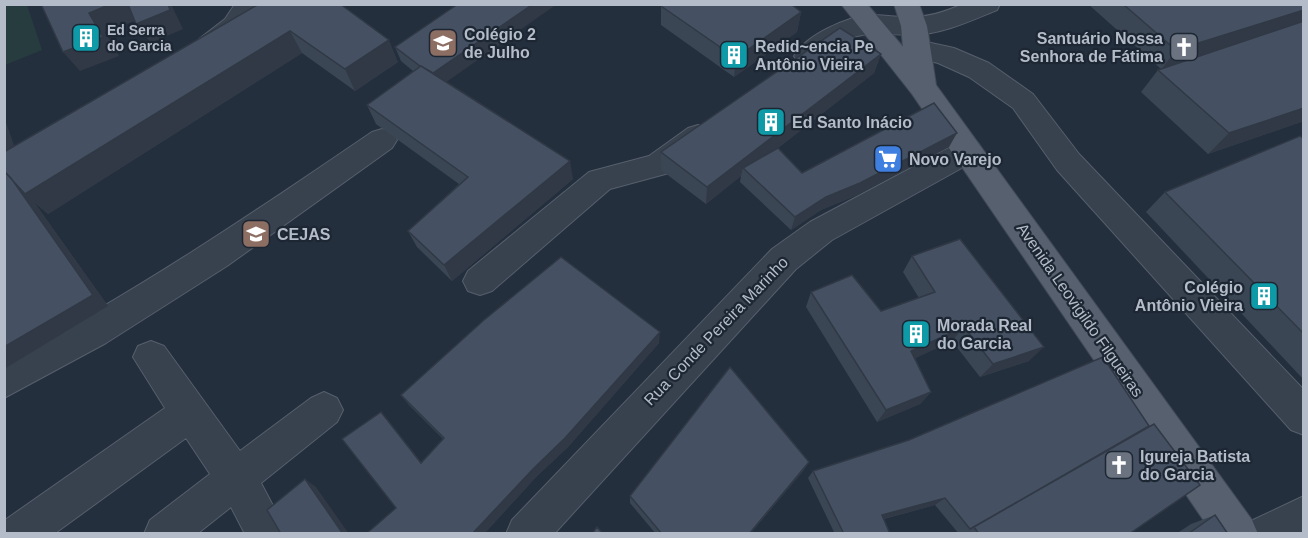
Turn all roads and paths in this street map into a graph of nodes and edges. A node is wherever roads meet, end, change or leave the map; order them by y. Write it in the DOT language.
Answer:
graph roads {
  1 [pos="249,4"];
  2 [pos="977,9"];
  3 [pos="861,14"];
  4 [pos="912,27"];
  5 [pos="993,32"];
  6 [pos="187,60"];
  7 [pos="783,74"];
  8 [pos="922,87"];
  9 [pos="715,123"];
  10 [pos="382,140"];
  11 [pos="968,151"];
  12 [pos="480,281"];
  13 [pos="151,357"];
  14 [pos="4,381"];
  15 [pos="324,410"];
  16 [pos="191,412"];
  17 [pos="1304,417"];
  18 [pos="236,478"];
  19 [pos="1304,516"];
  20 [pos="19,534"];
  21 [pos="164,534"];
  22 [pos="268,534"];
  23 [pos="526,534"];
  24 [pos="1238,534"];
  25 [pos="1268,534"];
  1 -- 6 [label="street"];
  2 -- 4 [label="street"];
  2 -- 5 [label="street"];
  3 -- 4 [label="street"];
  3 -- 7 [label="street"];
  3 -- 8 [label="main road, Avenida Leovigildo Filgueiras"];
  4 -- 8 [label="main road, Avenida Leovigildo Filgueiras"];
  4 -- 17 [label="street"];
  8 -- 11 [label="main road, Avenida Leovigildo Filgueiras"];
  9 -- 12 [label="street"];
  10 -- 14 [label="street"];
  11 -- 23 [label="street, Rua Conde Pereira Marinho"];
  11 -- 24 [label="main road, Avenida Leovigildo Filgueiras"];
  13 -- 16 [label="street"];
  15 -- 18 [label="street"];
  16 -- 18 [label="street"];
  16 -- 20 [label="street"];
  18 -- 21 [label="street"];
  18 -- 22 [label="street"];
  19 -- 25 [label="street"];
}
